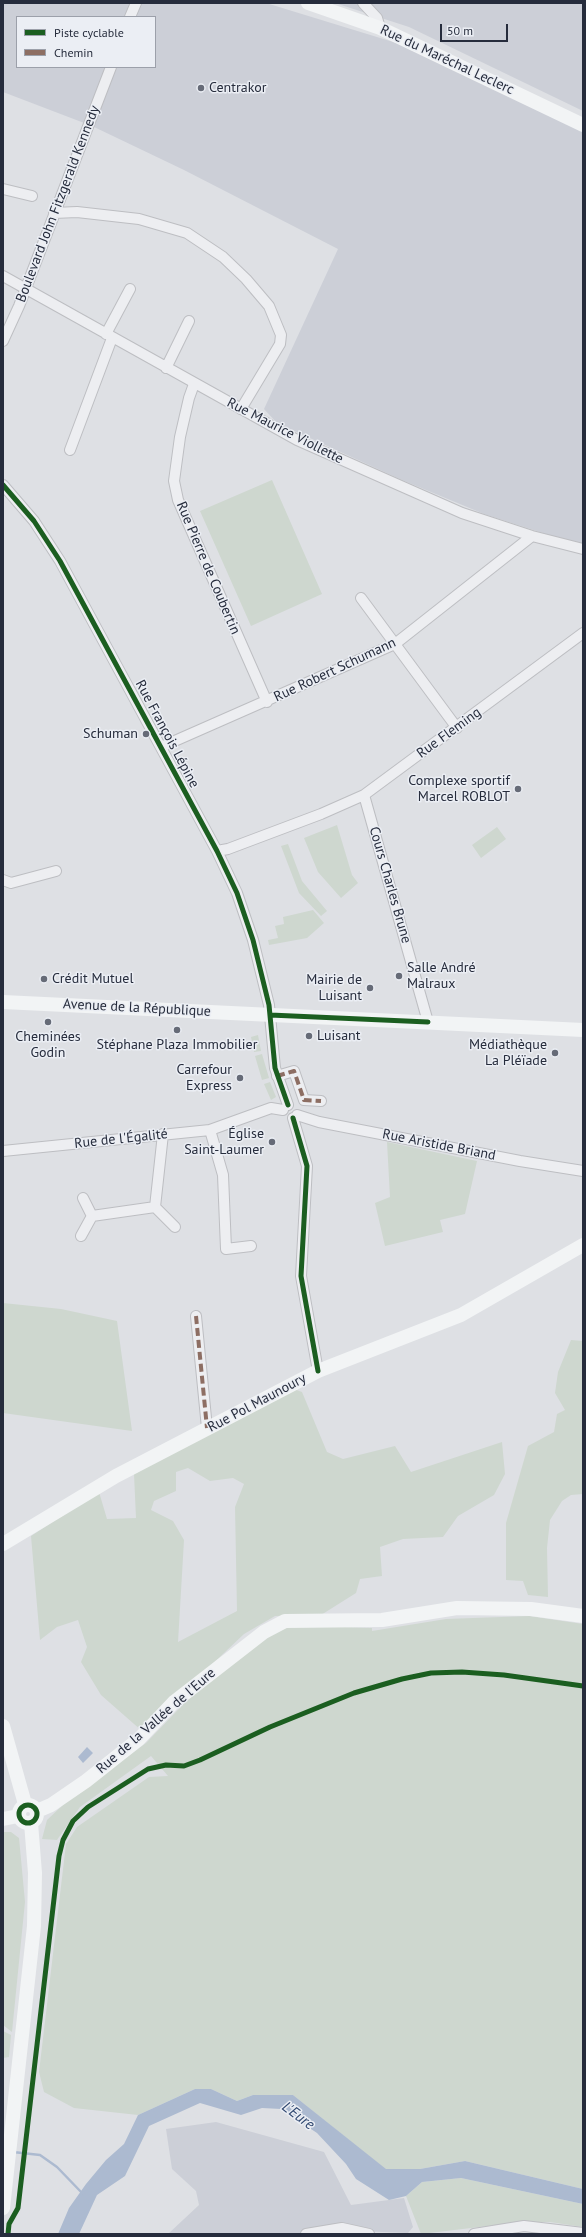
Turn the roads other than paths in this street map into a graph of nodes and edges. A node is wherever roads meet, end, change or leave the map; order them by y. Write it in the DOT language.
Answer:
graph roads {
  1 [pos="136,3"];
  2 [pos="308,3"];
  3 [pos="364,3"];
  4 [pos="130,16"];
  5 [pos="380,28"];
  6 [pos="111,68"];
  7 [pos="583,125"];
  8 [pos="3,189"];
  9 [pos="32,196"];
  10 [pos="54,213"];
  11 [pos="3,276"];
  12 [pos="24,289"];
  13 [pos="130,289"];
  14 [pos="190,321"];
  15 [pos="109,336"];
  16 [pos="3,341"];
  17 [pos="166,368"];
  18 [pos="194,384"];
  19 [pos="241,410"];
  20 [pos="70,450"];
  21 [pos="3,484"];
  22 [pos="532,536"];
  23 [pos="583,549"];
  24 [pos="360,598"];
  25 [pos="583,633"];
  26 [pos="395,644"];
  27 [pos="267,702"];
  28 [pos="457,728"];
  29 [pos="160,747"];
  30 [pos="364,795"];
  31 [pos="217,851"];
  32 [pos="56,871"];
  33 [pos="3,880"];
  34 [pos="3,1002"];
  35 [pos="270,1014"];
  36 [pos="428,1022"];
  37 [pos="583,1030"];
  38 [pos="277,1076"];
  39 [pos="321,1101"];
  40 [pos="285,1107"];
  41 [pos="295,1116"];
  42 [pos="210,1130"];
  43 [pos="163,1134"];
  44 [pos="3,1151"];
  45 [pos="583,1170"];
  46 [pos="83,1198"];
  47 [pos="155,1208"];
  48 [pos="92,1216"];
  49 [pos="174,1227"];
  50 [pos="81,1236"];
  51 [pos="583,1245"];
  52 [pos="251,1246"];
  53 [pos="196,1316"];
  54 [pos="318,1371"];
  55 [pos="207,1428"];
  56 [pos="3,1544"];
  57 [pos="583,1616"];
  58 [pos="3,1726"];
  59 [pos="28,1814"];
  60 [pos="3,1819"];
  61 [pos="3,2208"];
  62 [pos="583,2233"];
  63 [pos="306,2234"];
  64 [pos="369,2234"];
  65 [pos="474,2234"];
  1 -- 4 [label="street"];
  2 -- 5 [label="street, Rue du Maréchal Leclerc"];
  3 -- 5 [label="street"];
  5 -- 7 [label="street, Rue du Maréchal Leclerc"];
  6 -- 10 [label="street, Boulevard John Fitzgerald Kennedy"];
  8 -- 9 [label="street"];
  10 -- 12 [label="street, Boulevard John Fitzgerald Kennedy"];
  10 -- 19 [label="street"];
  11 -- 12 [label="street, Rue Maurice Viollette"];
  12 -- 15 [label="street, Rue Maurice Viollette"];
  12 -- 16 [label="street, Boulevard John Fitzgerald Kennedy"];
  13 -- 15 [label="street"];
  14 -- 17 [label="street"];
  15 -- 17 [label="street, Rue Maurice Viollette"];
  15 -- 20 [label="street"];
  17 -- 18 [label="street, Rue Maurice Viollette"];
  18 -- 19 [label="street, Rue Maurice Viollette"];
  18 -- 27 [label="street, Rue Pierre de Coubertin"];
  19 -- 22 [label="street, Rue Maurice Viollette"];
  21 -- 29 [label="street, Rue François Lépine"];
  22 -- 23 [label="street, Rue Maurice Viollette"];
  22 -- 26 [label="street, Rue Robert Schumann"];
  24 -- 26 [label="street"];
  25 -- 28 [label="street, Rue Fleming"];
  26 -- 27 [label="street, Rue Robert Schumann"];
  26 -- 28 [label="street"];
  27 -- 29 [label="street, Rue Robert Schumann"];
  28 -- 30 [label="street, Rue Fleming"];
  29 -- 31 [label="street, Rue François Lépine"];
  30 -- 31 [label="street, Rue Fleming"];
  30 -- 36 [label="street, Cours Charles Brune"];
  31 -- 35 [label="street, Rue François Lépine"];
  32 -- 33 [label="street"];
  34 -- 35 [label="street, Avenue de la République"];
  35 -- 36 [label="street, Avenue de la République"];
  35 -- 38 [label="street, Rue François Lépine"];
  36 -- 37 [label="street, Avenue de la République"];
  38 -- 39 [label="street"];
  38 -- 40 [label="street, Rue François Lépine"];
  40 -- 41 [label="street"];
  40 -- 42 [label="street, Rue de l'Égalité"];
  41 -- 45 [label="street, Rue Aristide Briand"];
  41 -- 54 [label="street"];
  42 -- 43 [label="street, Rue de l'Égalité"];
  42 -- 52 [label="street"];
  43 -- 44 [label="street, Rue de l'Égalité"];
  43 -- 47 [label="street"];
  46 -- 48 [label="street"];
  47 -- 48 [label="street"];
  47 -- 49 [label="street"];
  48 -- 50 [label="street"];
  51 -- 54 [label="street, Rue Pol Maunoury"];
  53 -- 55 [label="street"];
  54 -- 55 [label="street, Rue Pol Maunoury"];
  55 -- 56 [label="street, Rue Pol Maunoury"];
  57 -- 59 [label="street, Rue de la Vallée de l'Eure"];
  58 -- 59 [label="street"];
  59 -- 60 [label="street, Rue de la Vallée de l'Eure"];
  59 -- 61 [label="street"];
  62 -- 65 [label="street"];
  63 -- 64 [label="street"];
}
